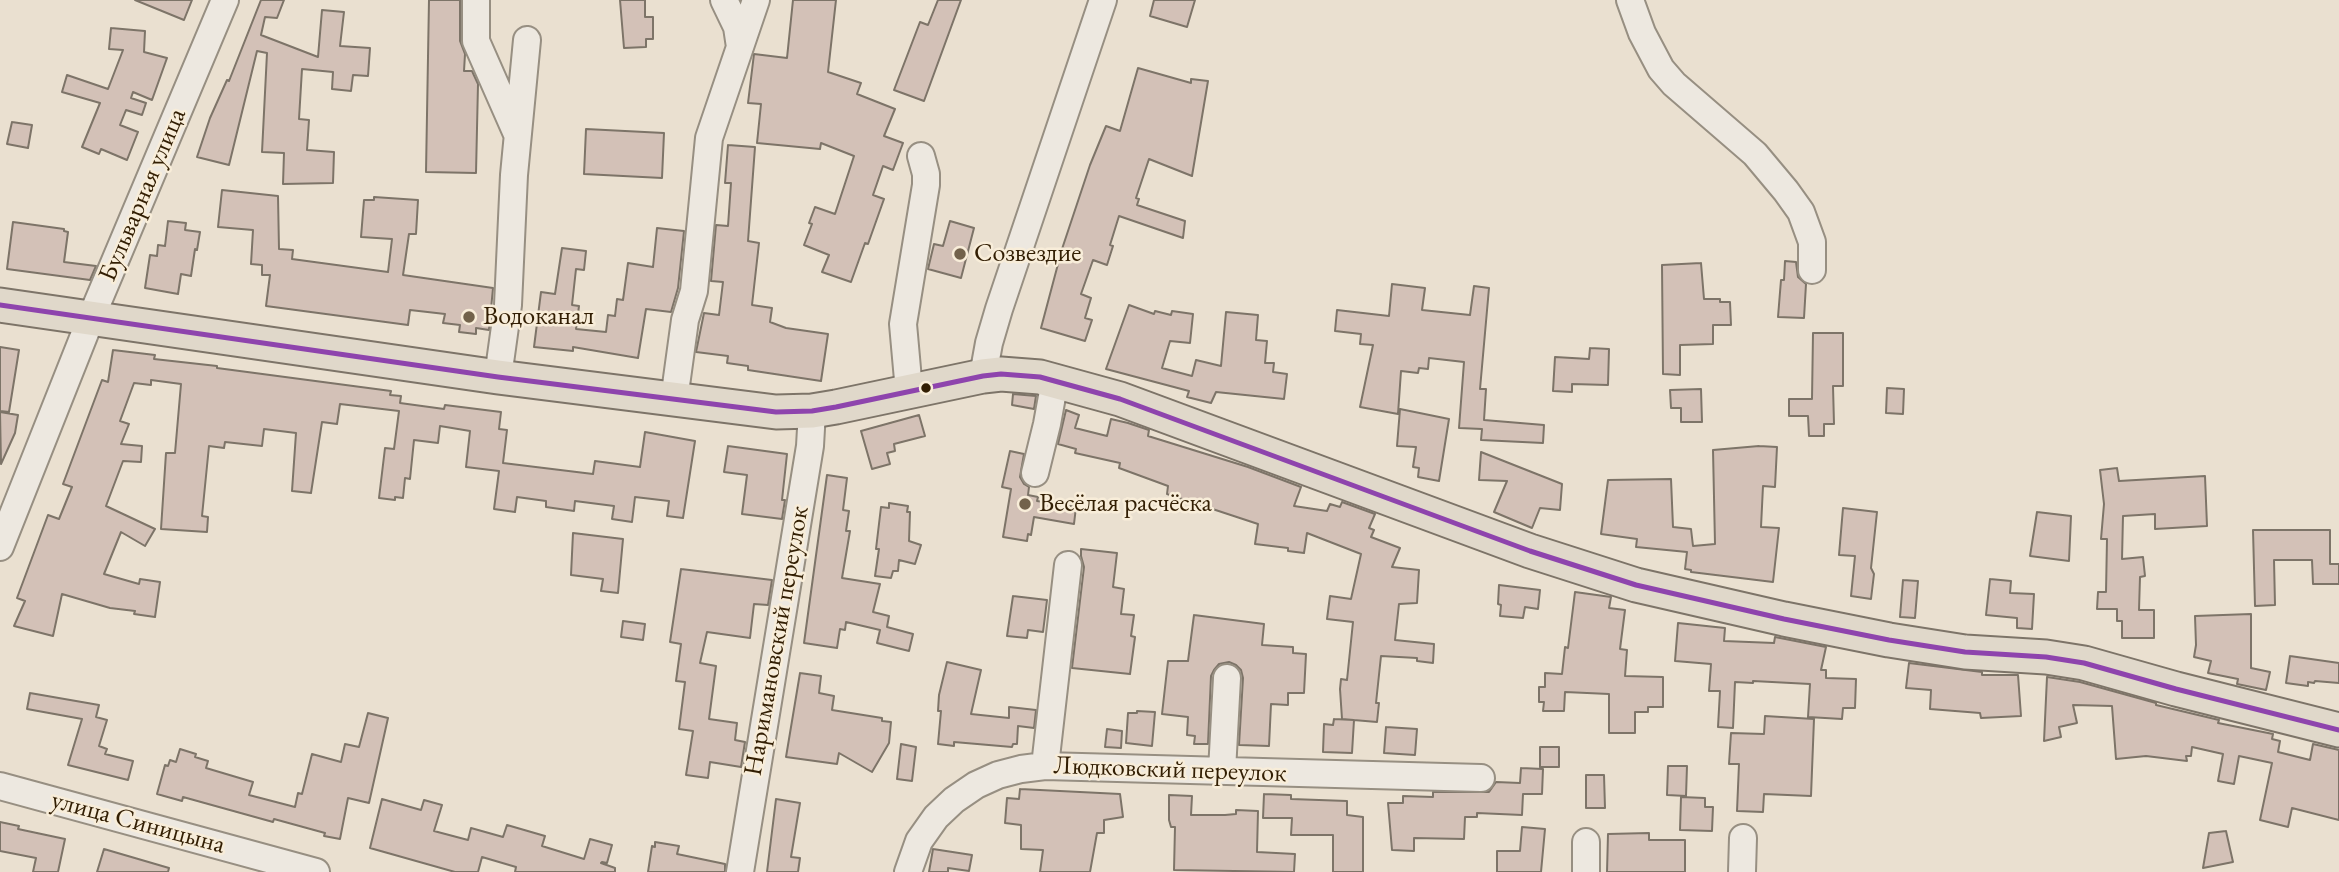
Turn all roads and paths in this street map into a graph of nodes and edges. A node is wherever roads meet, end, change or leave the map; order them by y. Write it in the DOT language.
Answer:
graph roads {
  1 [pos="225,0"];
  2 [pos="476,0"];
  3 [pos="724,0"];
  4 [pos="756,0"];
  5 [pos="1103,0"];
  6 [pos="1630,0"];
  7 [pos="527,40"];
  8 [pos="740,49"];
  9 [pos="518,136"];
  10 [pos="921,156"];
  11 [pos="1812,270"];
  12 [pos="0,304"];
  13 [pos="91,318"];
  14 [pos="983,376"];
  15 [pos="498,377"];
  16 [pos="1055,380"];
  17 [pos="909,391"];
  18 [pos="674,400"];
  19 [pos="812,411"];
  20 [pos="1035,473"];
  21 [pos="0,547"];
  22 [pos="1068,565"];
  23 [pos="1227,678"];
  24 [pos="2339,730"];
  25 [pos="1045,766"];
  26 [pos="1222,771"];
  27 [pos="1481,778"];
  28 [pos="0,786"];
  29 [pos="1743,838"];
  30 [pos="1586,842"];
  31 [pos="316,872"];
  32 [pos="740,872"];
  33 [pos="908,872"];
  34 [pos="1586,872"];
  35 [pos="1742,872"];
  1 -- 13 [label="street, Бульварная улица"];
  2 -- 9 [label="street"];
  3 -- 8 [label="street"];
  4 -- 8 [label="street"];
  5 -- 14 [label="street"];
  6 -- 11 [label="street"];
  7 -- 9 [label="street"];
  8 -- 18 [label="street"];
  9 -- 15 [label="street"];
  10 -- 17 [label="street"];
  12 -- 13 [label="main road"];
  13 -- 15 [label="main road"];
  13 -- 21 [label="street, Бульварная улица"];
  14 -- 16 [label="main road"];
  14 -- 17 [label="main road"];
  15 -- 18 [label="main road"];
  16 -- 20 [label="street"];
  16 -- 24 [label="main road"];
  17 -- 19 [label="main road"];
  18 -- 19 [label="main road"];
  19 -- 32 [label="street, Наримановский переулок"];
  22 -- 25 [label="street"];
  23 -- 26 [label="street"];
  25 -- 26 [label="street, Людковский переулок"];
  25 -- 33 [label="street, Людковский переулок"];
  26 -- 27 [label="street, Людковский переулок"];
  28 -- 31 [label="street, улица Синицына"];
  29 -- 35 [label="street"];
  30 -- 34 [label="street"];
}
